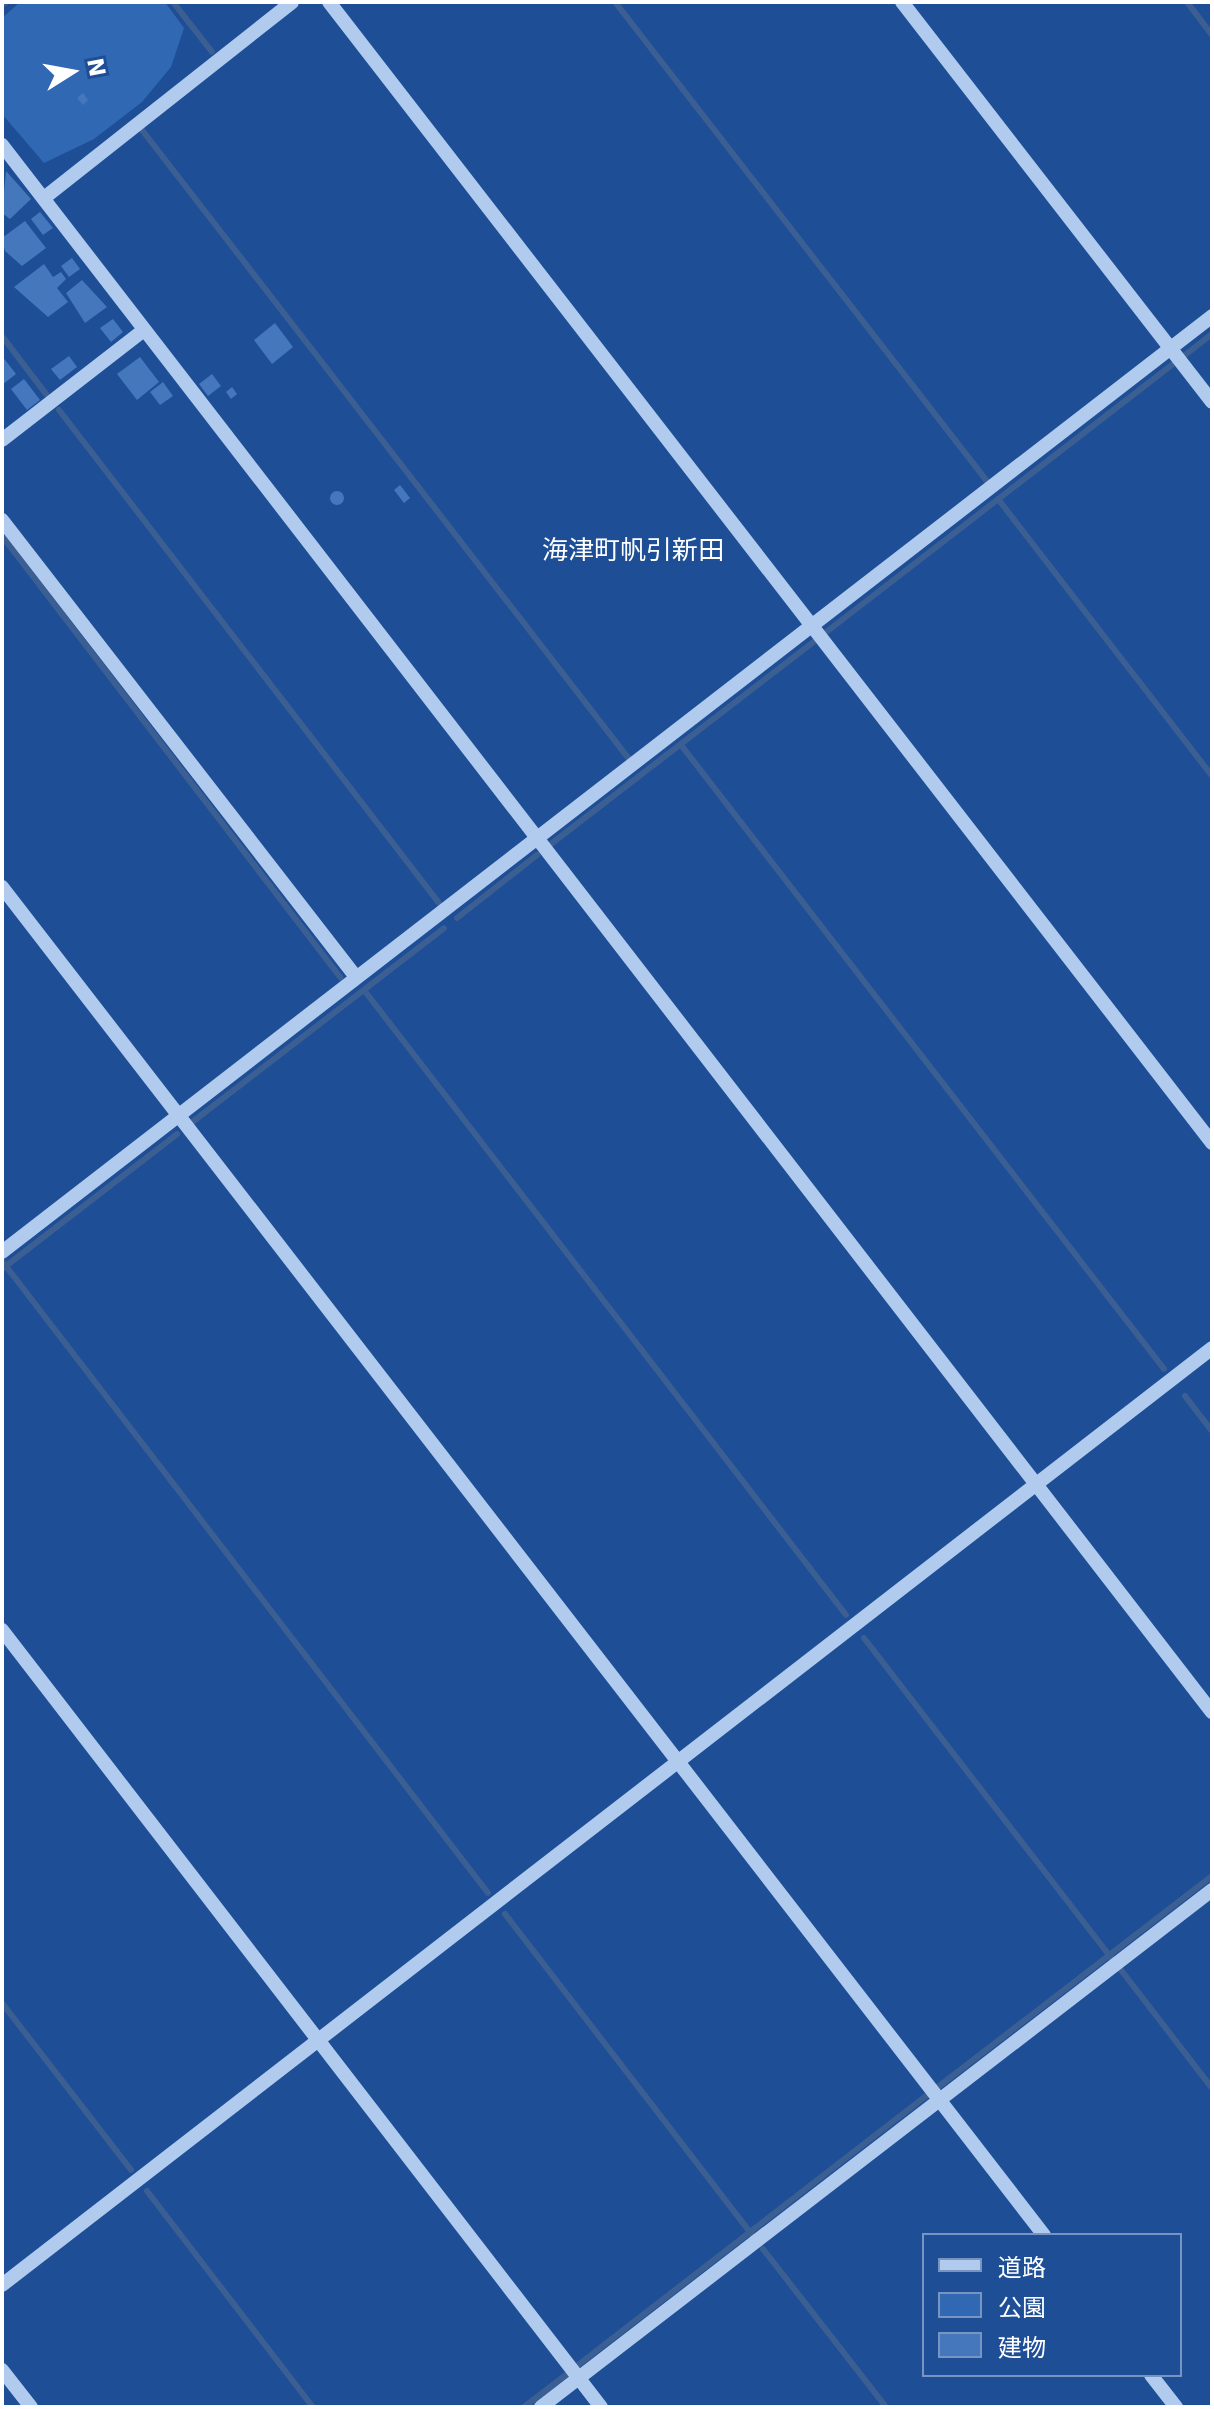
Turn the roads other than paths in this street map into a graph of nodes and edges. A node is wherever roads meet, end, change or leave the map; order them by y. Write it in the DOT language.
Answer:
graph roads {
  1 [pos="292,2"];
  2 [pos="329,2"];
  3 [pos="902,2"];
  4 [pos="2,145"];
  5 [pos="44,198"];
  6 [pos="1212,316"];
  7 [pos="144,330"];
  8 [pos="1170,348"];
  9 [pos="1212,402"];
  10 [pos="2,440"];
  11 [pos="2,520"];
  12 [pos="812,626"];
  13 [pos="535,839"];
  14 [pos="2,887"];
  15 [pos="356,977"];
  16 [pos="178,1115"];
  17 [pos="1212,1143"];
  18 [pos="2,1252"];
  19 [pos="1212,1348"];
  20 [pos="1036,1485"];
  21 [pos="2,1630"];
  22 [pos="1212,1712"];
  23 [pos="679,1762"];
  24 [pos="1212,1890"];
  25 [pos="319,2039"];
  26 [pos="941,2100"];
  27 [pos="1042,2233"];
  28 [pos="2,2285"];
  29 [pos="2,2370"];
  30 [pos="1153,2377"];
  31 [pos="579,2378"];
  32 [pos="31,2407"];
  33 [pos="541,2407"];
  34 [pos="601,2407"];
  35 [pos="1176,2407"];
  1 -- 5 [label="street"];
  2 -- 12 [label="street"];
  3 -- 8 [label="street"];
  4 -- 5 [label="street"];
  5 -- 7 [label="street"];
  6 -- 8 [label="street"];
  7 -- 10 [label="street"];
  7 -- 13 [label="street"];
  8 -- 9 [label="street"];
  8 -- 12 [label="street"];
  11 -- 15 [label="street"];
  12 -- 13 [label="street"];
  12 -- 17 [label="street"];
  13 -- 15 [label="street"];
  13 -- 20 [label="street"];
  14 -- 16 [label="street"];
  15 -- 16 [label="street"];
  16 -- 18 [label="street"];
  16 -- 23 [label="street"];
  19 -- 20 [label="street"];
  20 -- 22 [label="street"];
  20 -- 23 [label="street"];
  21 -- 25 [label="street"];
  23 -- 25 [label="street"];
  23 -- 26 [label="street"];
  24 -- 26 [label="street"];
  25 -- 28 [label="street"];
  25 -- 31 [label="street"];
  26 -- 27 [label="street"];
  26 -- 31 [label="street"];
  29 -- 32 [label="street"];
  30 -- 35 [label="street"];
  31 -- 33 [label="street"];
  31 -- 34 [label="street"];
}
